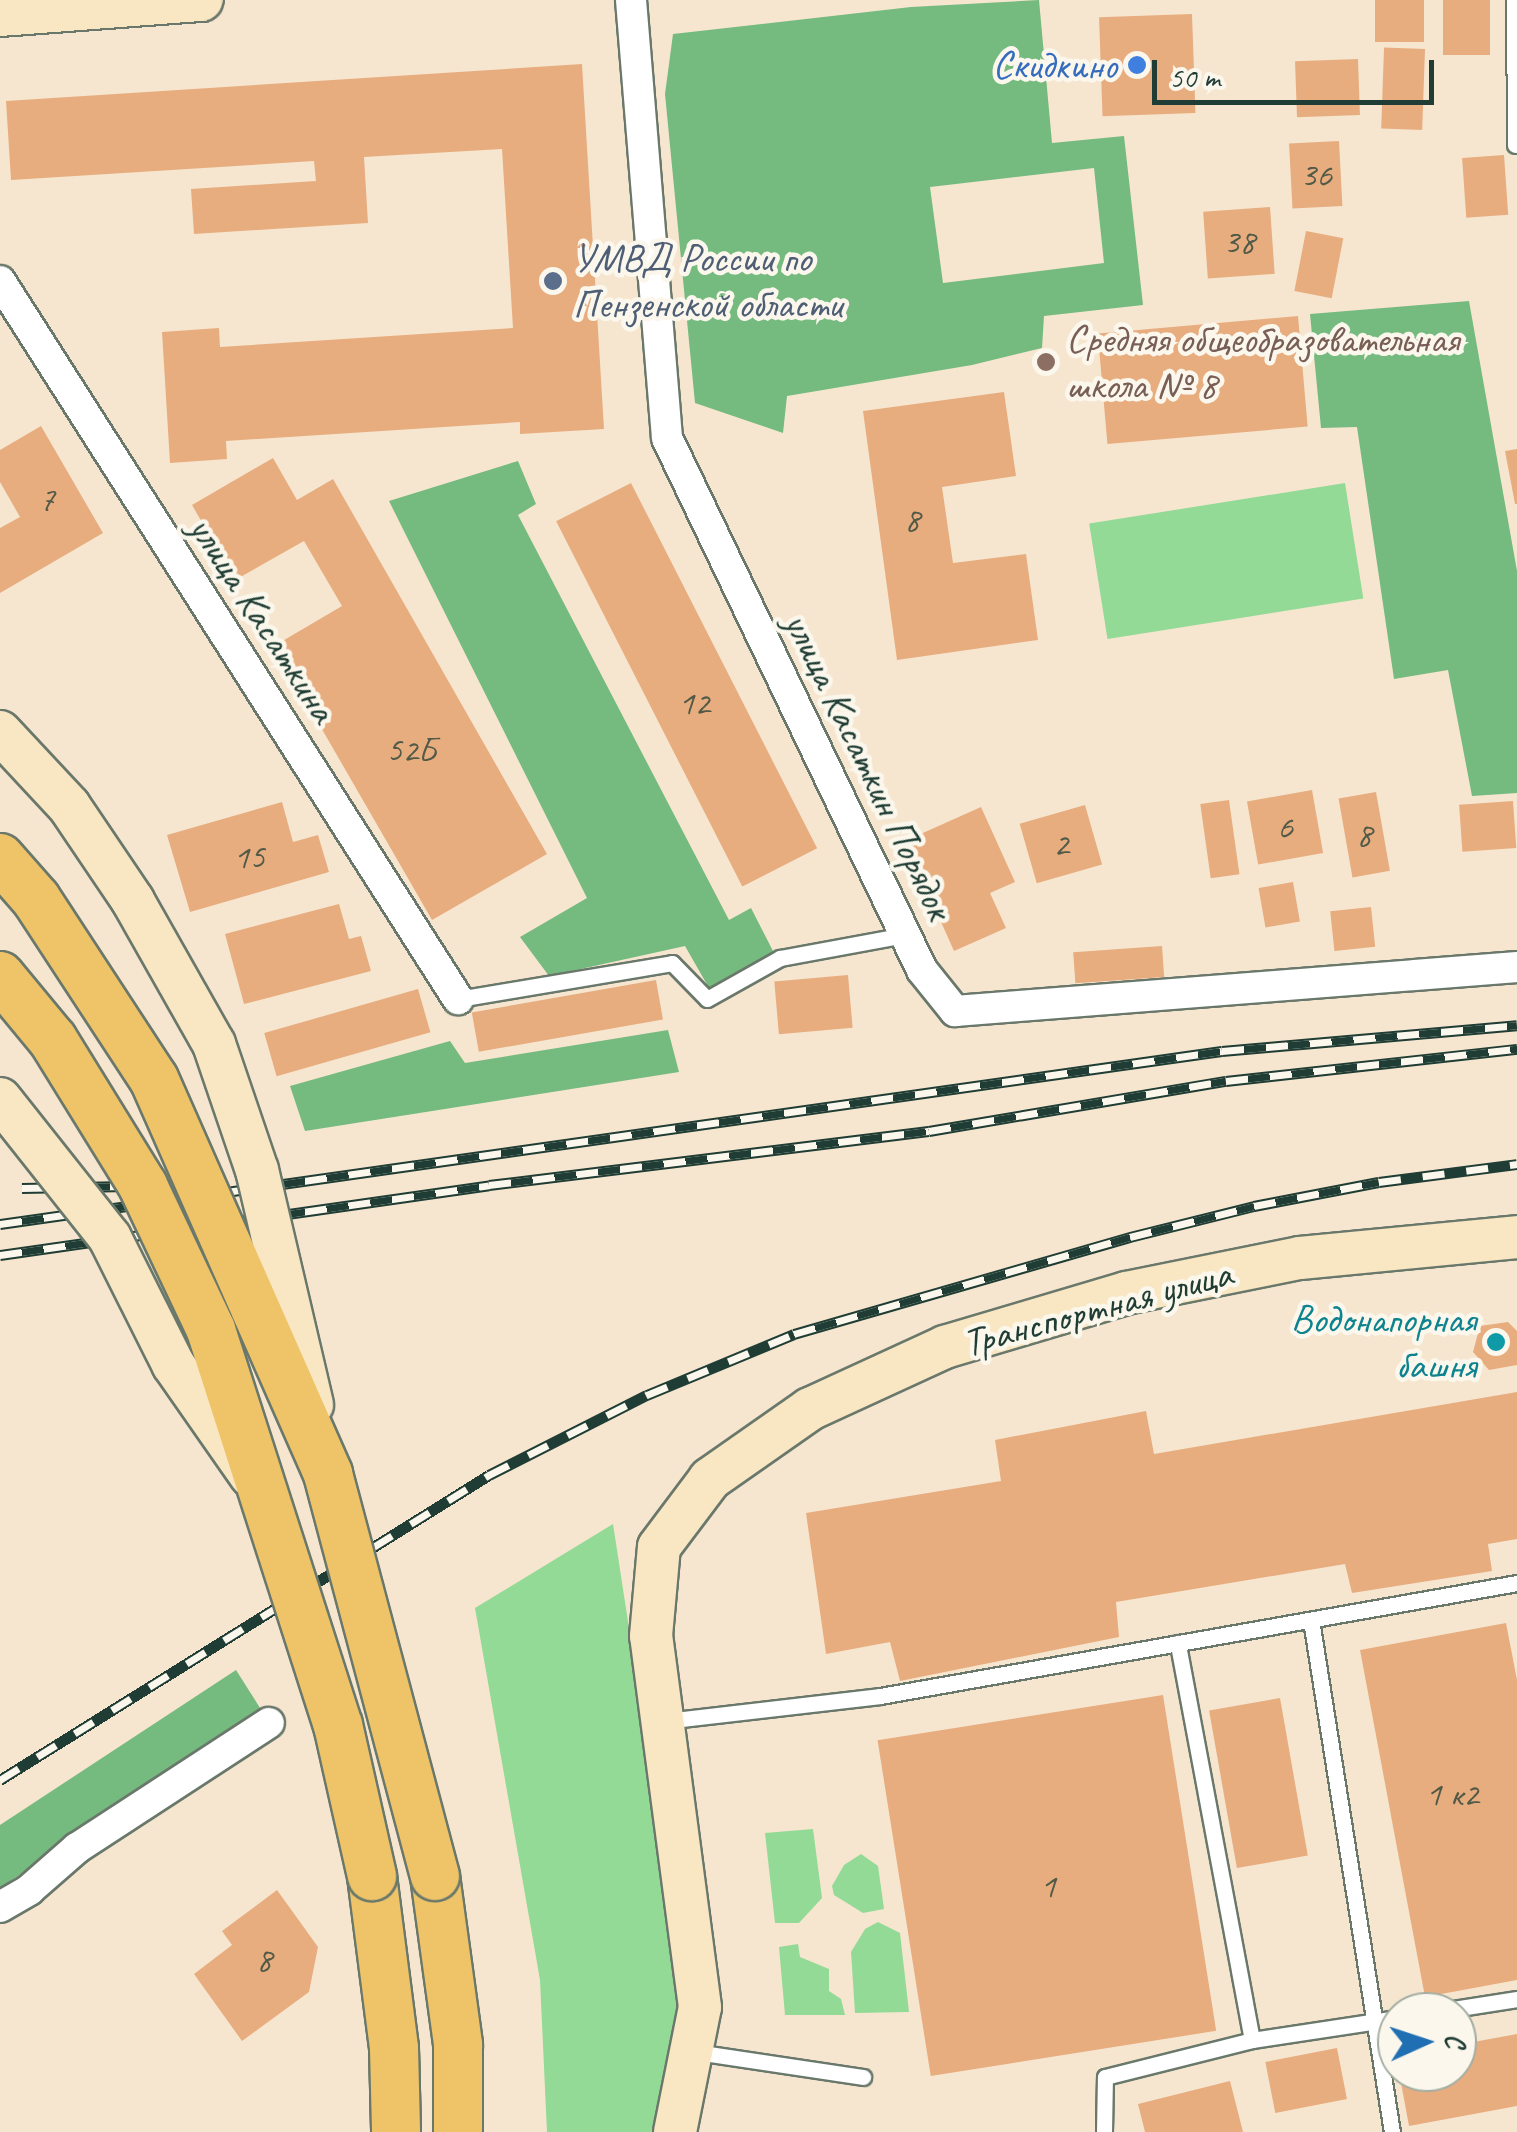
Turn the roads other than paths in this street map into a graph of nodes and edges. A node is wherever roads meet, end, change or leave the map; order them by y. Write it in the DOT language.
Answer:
graph roads {
  1 [pos="201,0"];
  2 [pos="631,0"];
  3 [pos="1514,0"];
  4 [pos="0,15"];
  5 [pos="1515,146"];
  6 [pos="0,282"];
  7 [pos="0,732"];
  8 [pos="0,858"];
  9 [pos="905,935"];
  10 [pos="1517,967"];
  11 [pos="0,976"];
  12 [pos="458,999"];
  13 [pos="0,1099"];
  14 [pos="1517,1237"];
  15 [pos="328,1474"];
  16 [pos="270,1505"];
  17 [pos="1517,1583"];
  18 [pos="1311,1620"];
  19 [pos="1178,1643"];
  20 [pos="665,1721"];
  21 [pos="269,1723"];
  22 [pos="0,1906"];
  23 [pos="1517,1999"];
  24 [pos="1477,2005"];
  25 [pos="1374,2021"];
  26 [pos="1377,2021"];
  27 [pos="1252,2040"];
  28 [pos="692,2052"];
  29 [pos="863,2077"];
  30 [pos="396,2132"];
  31 [pos="458,2132"];
  32 [pos="675,2132"];
  33 [pos="1104,2132"];
  34 [pos="1392,2132"];
  1 -- 4 [label="main road"];
  2 -- 9 [label="street, улица Касаткин Порядок"];
  3 -- 5 [label="lane"];
  6 -- 12 [label="street, улица Касаткина"];
  7 -- 15 [label="main road, bridge"];
  8 -- 15 [label="main road, bridge"];
  9 -- 10 [label="street, улица Касаткин Порядок"];
  9 -- 12 [label="lane"];
  11 -- 16 [label="main road, bridge"];
  13 -- 16 [label="main road, bridge"];
  14 -- 20 [label="main road, Транспортная улица"];
  15 -- 31 [label="main road, bridge"];
  16 -- 30 [label="main road, bridge"];
  17 -- 18 [label="lane"];
  18 -- 19 [label="lane"];
  18 -- 25 [label="lane"];
  19 -- 20 [label="lane"];
  19 -- 27 [label="lane"];
  20 -- 28 [label="main road, Транспортная улица"];
  21 -- 22 [label="street"];
  23 -- 24 [label="lane"];
  25 -- 26 [label="lane"];
  25 -- 27 [label="lane"];
  25 -- 34 [label="lane"];
  27 -- 33 [label="lane"];
  28 -- 29 [label="lane"];
  28 -- 32 [label="main road, Транспортная улица"];
}
